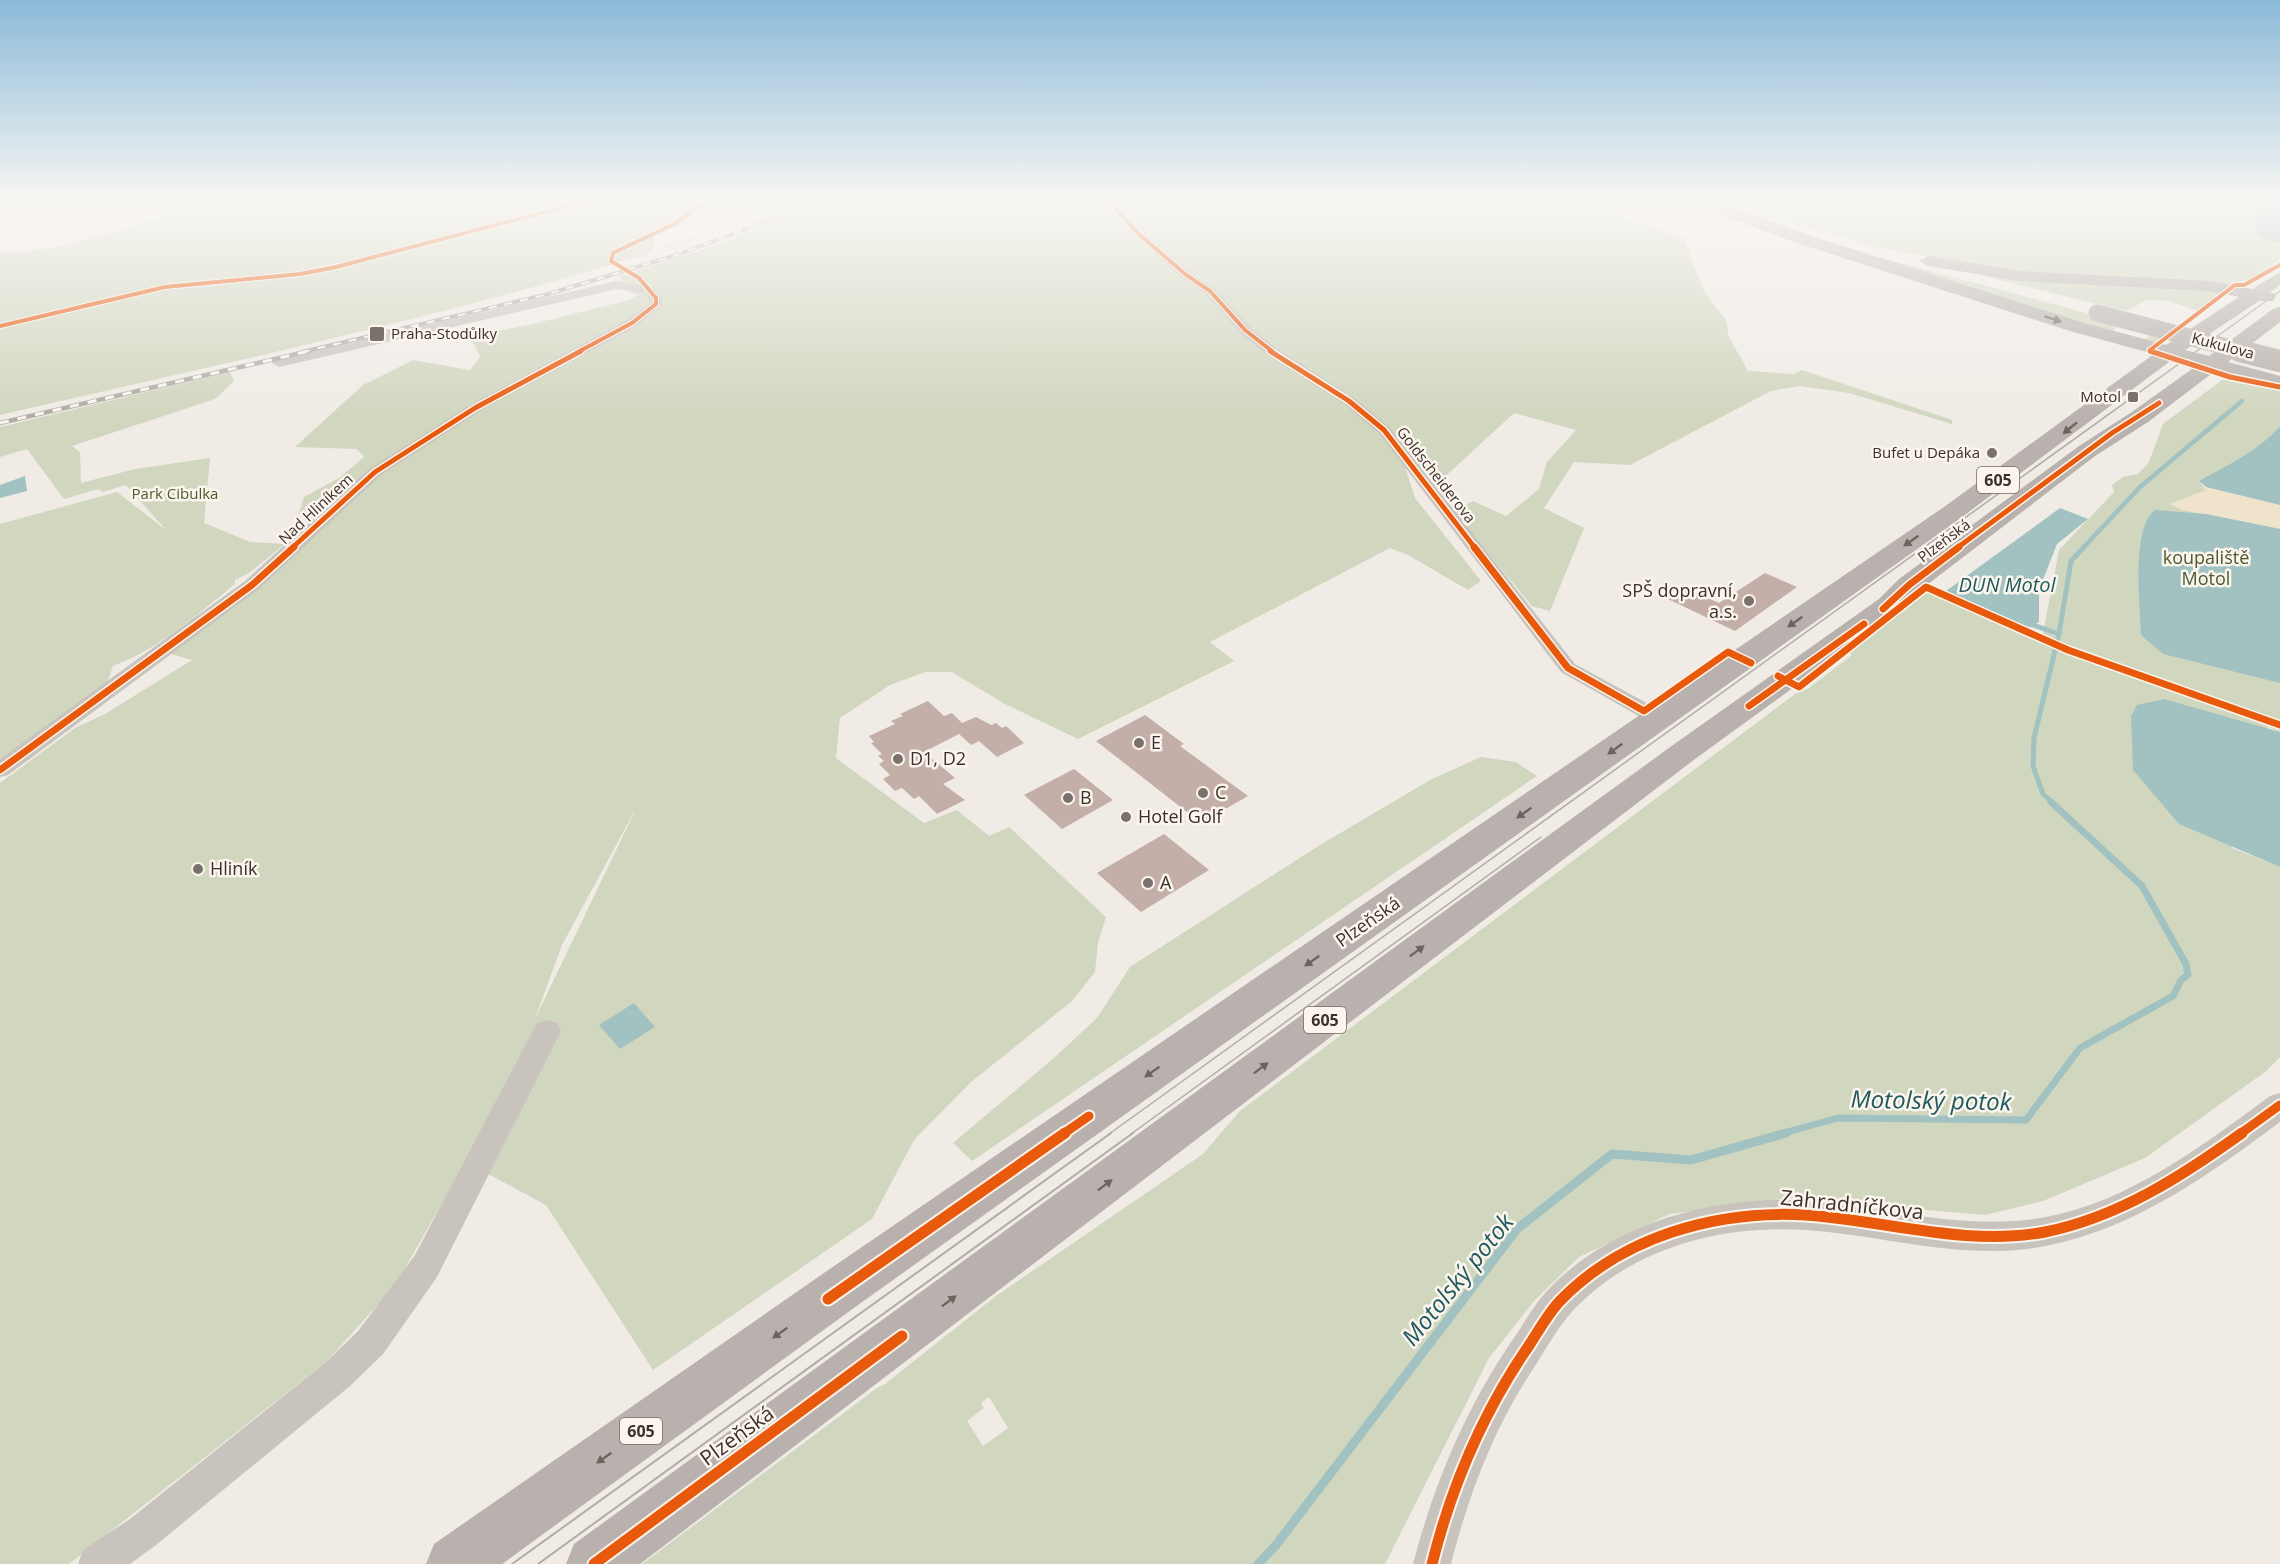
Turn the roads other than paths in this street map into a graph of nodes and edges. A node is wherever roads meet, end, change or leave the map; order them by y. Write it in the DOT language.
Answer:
graph roads {
  1 [pos="1184,273"];
  2 [pos="1928,273"];
  3 [pos="1955,273"];
  4 [pos="1960,273"];
  5 [pos="2003,273"];
  6 [pos="2280,277"];
  7 [pos="2255,295"];
  8 [pos="2280,301"];
  9 [pos="2099,311"];
  10 [pos="2077,312"];
  11 [pos="2275,318"];
  12 [pos="2230,349"];
  13 [pos="2169,353"];
  14 [pos="2280,356"];
  15 [pos="2280,361"];
  16 [pos="279,363"];
  17 [pos="2211,364"];
  18 [pos="2150,367"];
  19 [pos="2193,377"];
  20 [pos="2280,382"];
  21 [pos="1658,718"];
  22 [pos="0,770"];
  23 [pos="547,1031"];
  24 [pos="2280,1105"];
  25 [pos="97,1564"];
  26 [pos="454,1564"];
  27 [pos="594,1564"];
  28 [pos="1432,1564"];
  1 -- 21 [label="street, Goldscheiderova"];
  2 -- 10 [label="main road, one-way"];
  3 -- 4 [label="main road"];
  5 -- 7 [label="main road"];
  6 -- 7 [label="main road, Plzeňská / 605"];
  7 -- 8 [label="main road"];
  7 -- 13 [label="main road, Plzeňská / 605"];
  9 -- 10 [label="main road"];
  9 -- 14 [label="main road, Kukulova"];
  9 -- 15 [label="main road, Kukulova, bridge"];
  10 -- 13 [label="main road"];
  10 -- 18 [label="main road"];
  11 -- 12 [label="main road, Plzeňská / 605"];
  12 -- 17 [label="main road, Plzeňská / 605"];
  12 -- 20 [label="main road"];
  13 -- 17 [label="main road"];
  13 -- 18 [label="main road, Plzeňská / 605"];
  16 -- 22 [label="street, Nad Hliníkem"];
  17 -- 19 [label="main road, Plzeňská / 605"];
  17 -- 20 [label="main road"];
  18 -- 21 [label="main road, Plzeňská / 605, one-way"];
  19 -- 20 [label="main road"];
  27 -- 19 [label="main road, Plzeňská / 605, one-way"];
  21 -- 26 [label="main road, Plzeňská / 605, one-way"];
  23 -- 25 [label="street"];
  24 -- 28 [label="street, Zahradníčkova"];
}
